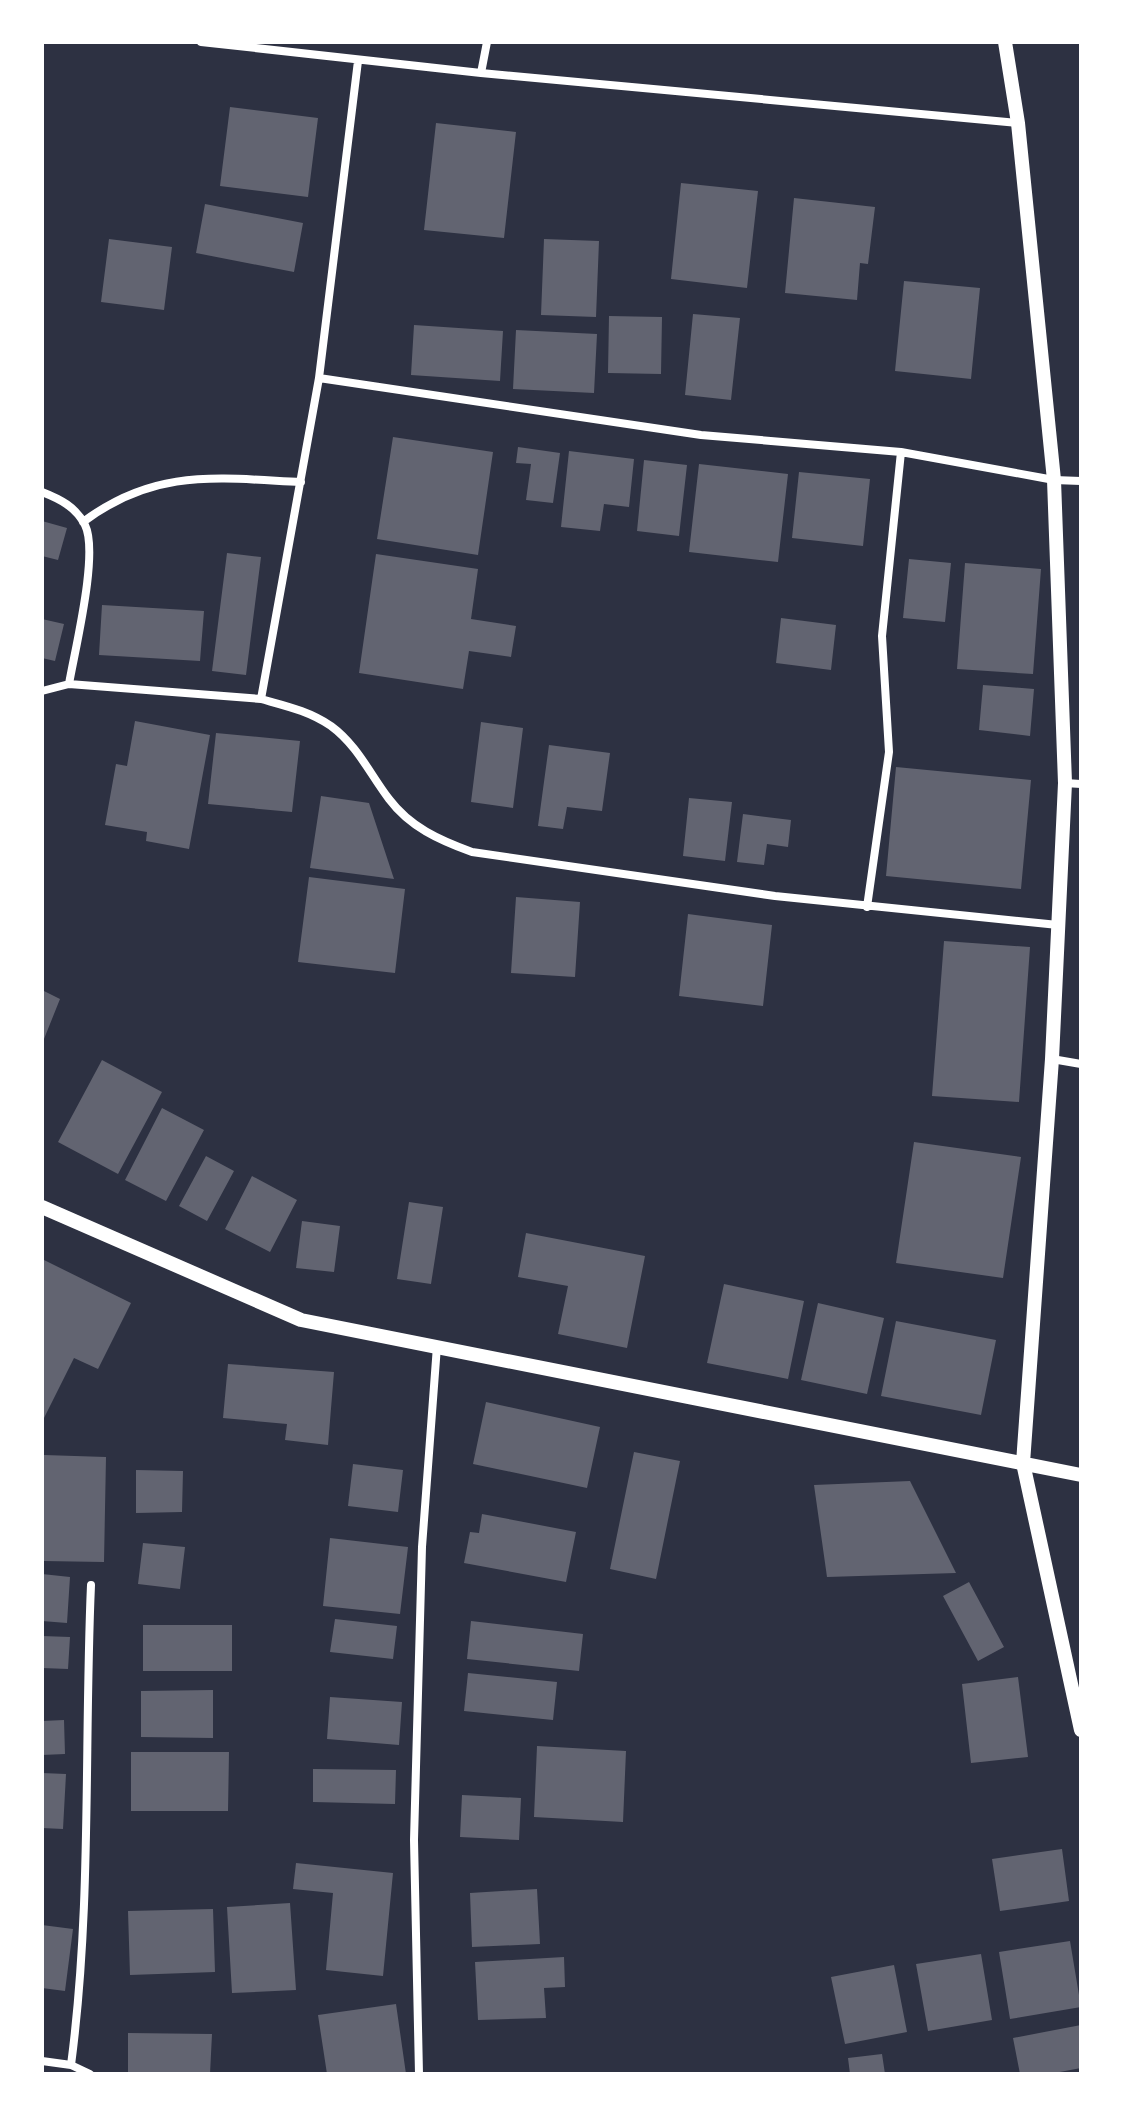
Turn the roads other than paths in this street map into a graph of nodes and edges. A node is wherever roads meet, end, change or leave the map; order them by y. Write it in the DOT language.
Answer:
graph roads {
  1 [pos="201,42"];
  2 [pos="487,42"];
  3 [pos="1005,42"];
  4 [pos="358,61"];
  5 [pos="481,73"];
  6 [pos="1018,123"];
  7 [pos="319,378"];
  8 [pos="901,452"];
  9 [pos="1054,480"];
  10 [pos="1081,481"];
  11 [pos="301,482"];
  12 [pos="42,492"];
  13 [pos="83,522"];
  14 [pos="69,684"];
  15 [pos="42,691"];
  16 [pos="261,699"];
  17 [pos="1065,783"];
  18 [pos="1081,784"];
  19 [pos="867,907"];
  20 [pos="1058,925"];
  21 [pos="1052,1059"];
  22 [pos="1081,1064"];
  23 [pos="42,1207"];
  24 [pos="437,1345"];
  25 [pos="1023,1463"];
  26 [pos="1081,1475"];
  27 [pos="91,1585"];
  28 [pos="1081,1730"];
  29 [pos="42,2061"];
  30 [pos="71,2065"];
  31 [pos="90,2074"];
  32 [pos="419,2074"];
  1 -- 4 [label="street"];
  2 -- 5 [label="street"];
  3 -- 6 [label="street"];
  4 -- 5 [label="street"];
  4 -- 7 [label="street"];
  5 -- 6 [label="street"];
  6 -- 9 [label="street"];
  7 -- 8 [label="street"];
  7 -- 11 [label="street"];
  8 -- 9 [label="street"];
  8 -- 19 [label="street"];
  9 -- 10 [label="street"];
  9 -- 17 [label="street"];
  11 -- 13 [label="street"];
  11 -- 16 [label="street"];
  12 -- 13 [label="street"];
  13 -- 14 [label="street"];
  14 -- 15 [label="street"];
  14 -- 16 [label="street"];
  16 -- 19 [label="street"];
  17 -- 18 [label="street"];
  17 -- 20 [label="street"];
  19 -- 20 [label="street"];
  20 -- 21 [label="street"];
  21 -- 22 [label="street"];
  21 -- 25 [label="street"];
  23 -- 24 [label="street"];
  24 -- 25 [label="street"];
  24 -- 32 [label="street"];
  25 -- 26 [label="street"];
  25 -- 28 [label="street"];
  27 -- 30 [label="street"];
  29 -- 30 [label="street"];
  30 -- 31 [label="street"];
}
